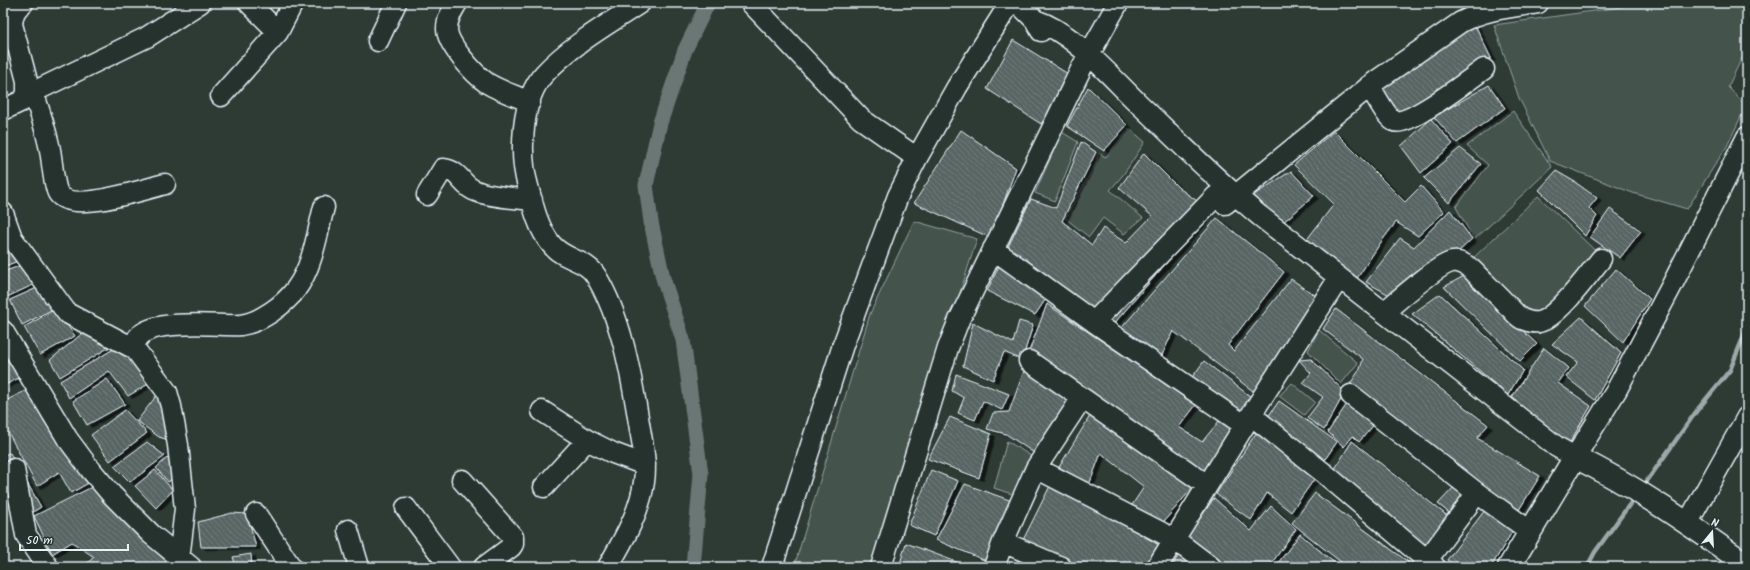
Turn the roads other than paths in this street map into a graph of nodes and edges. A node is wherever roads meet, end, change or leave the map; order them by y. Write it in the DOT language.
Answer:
graph roads {
  1 [pos="23,3"];
  2 [pos="200,3"];
  3 [pos="249,3"];
  4 [pos="293,3"];
  5 [pos="396,3"];
  6 [pos="457,3"];
  7 [pos="640,3"];
  8 [pos="751,3"];
  9 [pos="1010,3"];
  10 [pos="1018,3"];
  11 [pos="1118,3"];
  12 [pos="1538,3"];
  13 [pos="8,21"];
  14 [pos="278,32"];
  15 [pos="378,40"];
  16 [pos="1085,61"];
  17 [pos="1484,69"];
  18 [pos="1369,86"];
  19 [pos="30,93"];
  20 [pos="221,96"];
  21 [pos="530,102"];
  22 [pos="3,110"];
  23 [pos="1747,137"];
  24 [pos="917,158"];
  25 [pos="165,184"];
  26 [pos="427,195"];
  27 [pos="1225,199"];
  28 [pos="532,200"];
  29 [pos="324,207"];
  30 [pos="3,213"];
  31 [pos="993,249"];
  32 [pos="1601,259"];
  33 [pos="1336,283"];
  34 [pos="1384,312"];
  35 [pos="1094,322"];
  36 [pos="3,331"];
  37 [pos="135,349"];
  38 [pos="1029,361"];
  39 [pos="1351,395"];
  40 [pos="1082,398"];
  41 [pos="542,411"];
  42 [pos="1747,417"];
  43 [pos="1248,420"];
  44 [pos="587,440"];
  45 [pos="1571,462"];
  46 [pos="645,465"];
  47 [pos="1036,468"];
  48 [pos="14,469"];
  49 [pos="462,480"];
  50 [pos="1207,485"];
  51 [pos="544,487"];
  52 [pos="1477,493"];
  53 [pos="406,508"];
  54 [pos="1653,510"];
  55 [pos="256,514"];
  56 [pos="1687,524"];
  57 [pos="348,530"];
  58 [pos="1530,531"];
  59 [pos="1174,539"];
  60 [pos="1003,542"];
  61 [pos="185,563"];
  62 [pos="1428,565"];
  63 [pos="1747,565"];
  64 [pos="48,567"];
  65 [pos="291,567"];
  66 [pos="358,567"];
  67 [pos="450,567"];
  68 [pos="484,567"];
  69 [pos="608,567"];
  70 [pos="772,567"];
  71 [pos="881,567"];
  72 [pos="994,567"];
  73 [pos="1061,567"];
  74 [pos="1157,567"];
  75 [pos="1211,567"];
  76 [pos="1509,567"];
  77 [pos="1724,567"];
  1 -- 13 [label="street"];
  2 -- 19 [label="street"];
  3 -- 14 [label="street"];
  4 -- 14 [label="street"];
  5 -- 15 [label="street"];
  6 -- 21 [label="street"];
  7 -- 21 [label="street"];
  8 -- 24 [label="street"];
  9 -- 24 [label="street"];
  10 -- 16 [label="street"];
  11 -- 16 [label="street"];
  12 -- 18 [label="street"];
  13 -- 19 [label="street"];
  14 -- 20 [label="street"];
  16 -- 27 [label="street"];
  16 -- 31 [label="street"];
  17 -- 18 [label="street"];
  18 -- 27 [label="street"];
  19 -- 22 [label="street"];
  19 -- 25 [label="street"];
  21 -- 28 [label="street"];
  23 -- 45 [label="street"];
  24 -- 70 [label="street"];
  26 -- 28 [label="street"];
  27 -- 33 [label="street"];
  27 -- 35 [label="street"];
  28 -- 46 [label="street"];
  29 -- 37 [label="street"];
  30 -- 37 [label="street"];
  31 -- 35 [label="street"];
  31 -- 71 [label="street"];
  32 -- 34 [label="street"];
  33 -- 34 [label="street"];
  33 -- 43 [label="street"];
  33 -- 45 [label="street"];
  34 -- 45 [label="street"];
  35 -- 43 [label="street"];
  36 -- 61 [label="street"];
  37 -- 61 [label="street"];
  38 -- 40 [label="street"];
  39 -- 52 [label="street"];
  40 -- 47 [label="street"];
  40 -- 50 [label="street"];
  41 -- 44 [label="street"];
  42 -- 56 [label="street"];
  43 -- 50 [label="street"];
  43 -- 62 [label="street"];
  44 -- 46 [label="street"];
  44 -- 51 [label="street"];
  45 -- 54 [label="main road"];
  45 -- 58 [label="main road"];
  46 -- 69 [label="street"];
  47 -- 59 [label="street"];
  47 -- 60 [label="street"];
  48 -- 64 [label="street"];
  49 -- 68 [label="street"];
  50 -- 59 [label="street"];
  52 -- 58 [label="street"];
  52 -- 62 [label="street"];
  53 -- 67 [label="street"];
  54 -- 56 [label="main road"];
  54 -- 77 [label="main road"];
  55 -- 65 [label="street"];
  56 -- 63 [label="main road"];
  57 -- 66 [label="street"];
  58 -- 76 [label="main road"];
  59 -- 74 [label="street"];
  59 -- 75 [label="street"];
  60 -- 72 [label="street"];
  60 -- 73 [label="street"];
}
